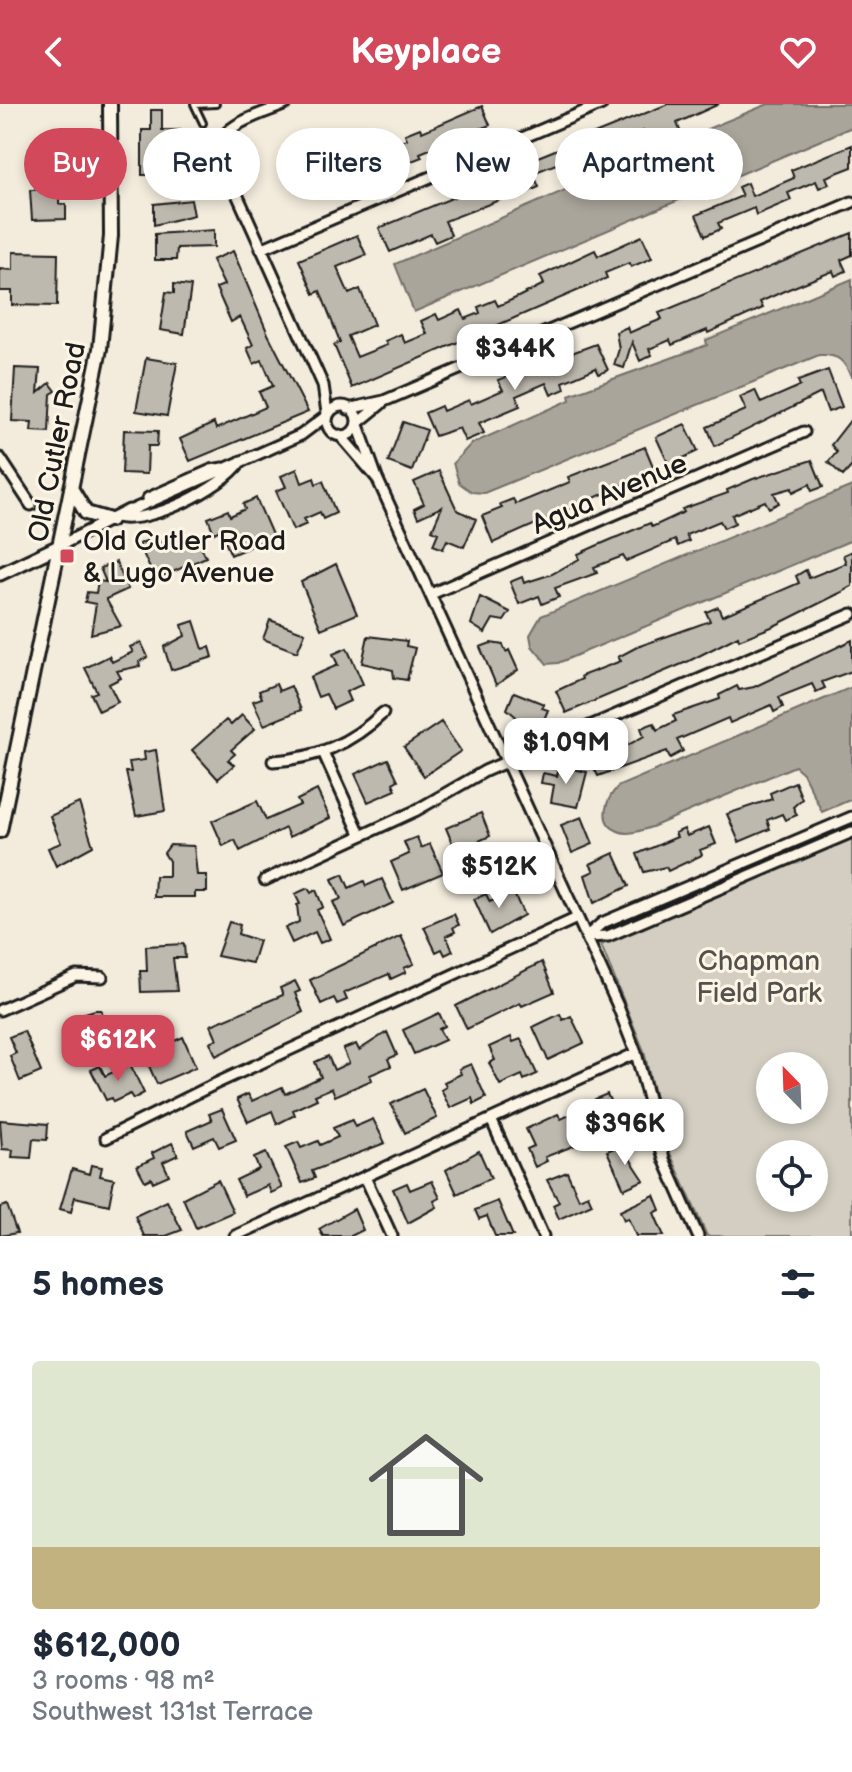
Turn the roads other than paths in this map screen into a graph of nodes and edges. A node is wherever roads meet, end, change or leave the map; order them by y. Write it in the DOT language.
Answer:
graph roads {
  1 [pos="110,104"];
  2 [pos="216,104"];
  3 [pos="286,104"];
  4 [pos="602,104"];
  5 [pos="195,105"];
  6 [pos="203,123"];
  7 [pos="852,202"];
  8 [pos="261,249"];
  9 [pos="323,385"];
  10 [pos="384,401"];
  11 [pos="345,408"];
  12 [pos="326,415"];
  13 [pos="359,423"];
  14 [pos="804,432"];
  15 [pos="337,434"];
  16 [pos="301,435"];
  17 [pos="0,458"];
  18 [pos="241,461"];
  19 [pos="377,478"];
  20 [pos="71,488"];
  21 [pos="31,505"];
  22 [pos="117,517"];
  23 [pos="61,545"];
  24 [pos="0,574"];
  25 [pos="431,594"];
  26 [pos="852,614"];
  27 [pos="383,713"];
  28 [pos="323,752"];
  29 [pos="273,761"];
  30 [pos="507,762"];
  31 [pos="2,810"];
  32 [pos="852,817"];
  33 [pos="0,831"];
  34 [pos="852,832"];
  35 [pos="361,836"];
  36 [pos="265,880"];
  37 [pos="577,918"];
  38 [pos="586,937"];
  39 [pos="102,977"];
  40 [pos="0,1010"];
  41 [pos="636,1053"];
  42 [pos="491,1119"];
  43 [pos="106,1138"];
  44 [pos="365,1177"];
  45 [pos="238,1235"];
  46 [pos="392,1236"];
  47 [pos="543,1236"];
  48 [pos="698,1236"];
  1 -- 20 [label="main road, Old Cutler Road"];
  2 -- 5 [label="lane"];
  3 -- 8 [label="street"];
  4 -- 8 [label="street"];
  5 -- 6 [label="lane"];
  7 -- 10 [label="street"];
  8 -- 9 [label="street"];
  9 -- 11 [label="street"];
  9 -- 12 [label="street"];
  10 -- 11 [label="street"];
  10 -- 13 [label="street"];
  11 -- 12 [label="street"];
  11 -- 13 [label="street"];
  12 -- 15 [label="street"];
  12 -- 16 [label="street"];
  13 -- 15 [label="street"];
  13 -- 19 [label="street"];
  14 -- 25 [label="street, Agua Avenue"];
  15 -- 16 [label="street"];
  15 -- 19 [label="street"];
  16 -- 18 [label="street"];
  17 -- 21 [label="street"];
  18 -- 22 [label="street"];
  18 -- 22 [label="street"];
  19 -- 25 [label="street"];
  20 -- 22 [label="main road"];
  20 -- 23 [label="main road, Old Cutler Road"];
  22 -- 23 [label="street"];
  23 -- 24 [label="street"];
  23 -- 31 [label="main road, Old Cutler Road"];
  25 -- 30 [label="street"];
  26 -- 30 [label="street"];
  27 -- 28 [label="street"];
  28 -- 29 [label="street"];
  28 -- 35 [label="street"];
  30 -- 35 [label="street"];
  30 -- 37 [label="street"];
  31 -- 33 [label="main road, Old Cutler Road"];
  32 -- 38 [label="street"];
  34 -- 38 [label="street"];
  35 -- 36 [label="street"];
  37 -- 38 [label="street"];
  37 -- 43 [label="street"];
  38 -- 41 [label="street"];
  39 -- 40 [label="street"];
  41 -- 42 [label="street"];
  41 -- 48 [label="street"];
  42 -- 44 [label="street"];
  42 -- 47 [label="street"];
  44 -- 45 [label="street"];
  44 -- 46 [label="street"];
}
